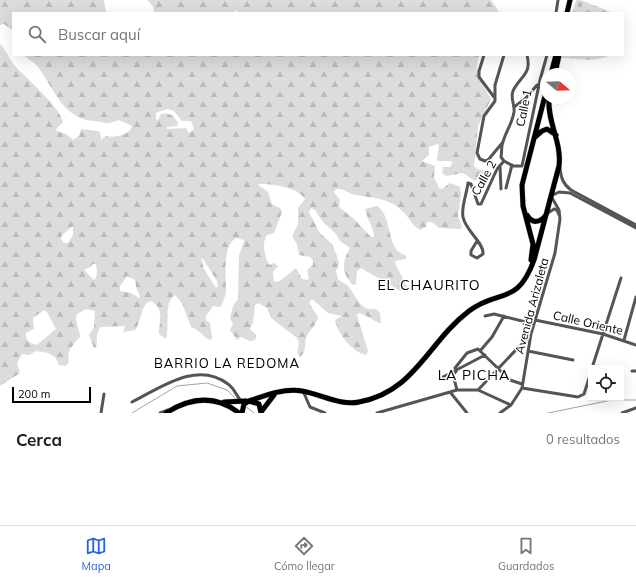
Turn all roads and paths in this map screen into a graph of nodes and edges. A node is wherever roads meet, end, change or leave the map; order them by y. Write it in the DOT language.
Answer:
graph roads {
  1 [pos="558,0"];
  2 [pos="570,0"];
  3 [pos="573,0"];
  4 [pos="556,12"];
  5 [pos="567,12"];
  6 [pos="570,12"];
  7 [pos="484,56"];
  8 [pos="504,56"];
  9 [pos="528,56"];
  10 [pos="544,56"];
  11 [pos="547,56"];
  12 [pos="556,56"];
  13 [pos="560,56"];
  14 [pos="545,62"];
  15 [pos="543,68"];
  16 [pos="553,68"];
  17 [pos="557,68"];
  18 [pos="540,80"];
  19 [pos="494,97"];
  20 [pos="543,104"];
  21 [pos="549,104"];
  22 [pos="514,107"];
  23 [pos="557,136"];
  24 [pos="535,137"];
  25 [pos="503,142"];
  26 [pos="504,161"];
  27 [pos="559,162"];
  28 [pos="512,165"];
  29 [pos="500,166"];
  30 [pos="506,188"];
  31 [pos="501,189"];
  32 [pos="551,196"];
  33 [pos="523,203"];
  34 [pos="546,214"];
  35 [pos="560,219"];
  36 [pos="636,225"];
  37 [pos="636,228"];
  38 [pos="477,241"];
  39 [pos="621,278"];
  40 [pos="520,286"];
  41 [pos="636,298"];
  42 [pos="485,316"];
  43 [pos="504,316"];
  44 [pos="535,322"];
  45 [pos="531,334"];
  46 [pos="603,334"];
  47 [pos="624,340"];
  48 [pos="636,345"];
  49 [pos="480,351"];
  50 [pos="528,351"];
  51 [pos="485,355"];
  52 [pos="573,360"];
  53 [pos="593,365"];
  54 [pos="498,369"];
  55 [pos="457,370"];
  56 [pos="443,377"];
  57 [pos="588,381"];
  58 [pos="522,386"];
  59 [pos="457,390"];
  60 [pos="478,390"];
  61 [pos="281,392"];
  62 [pos="303,392"];
  63 [pos="450,392"];
  64 [pos="104,394"];
  65 [pos="132,402"];
  66 [pos="219,402"];
  67 [pos="244,403"];
  68 [pos="511,405"];
  69 [pos="173,408"];
  70 [pos="636,408"];
  71 [pos="261,412"];
  72 [pos="101,413"];
  73 [pos="160,413"];
  74 [pos="166,413"];
  75 [pos="241,413"];
  76 [pos="325,413"];
  77 [pos="377,413"];
  78 [pos="467,413"];
  79 [pos="500,413"];
  80 [pos="622,413"];
  1 -- 4 [label="street"];
  2 -- 5 [label="highway"];
  3 -- 6 [label="highway"];
  7 -- 19 [label="street"];
  8 -- 19 [label="street"];
  9 -- 22 [label="street, Calle 2"];
  10 -- 14 [label="street"];
  11 -- 14 [label="street, Calle 1"];
  12 -- 16 [label="highway"];
  13 -- 17 [label="highway"];
  14 -- 15 [label="street, Calle 1"];
  18 -- 22 [label="street"];
  18 -- 28 [label="street, Calle 1"];
  19 -- 25 [label="street"];
  20 -- 24 [label="highway"];
  21 -- 23 [label="highway"];
  22 -- 25 [label="street, Calle 2"];
  23 -- 24 [label="highway"];
  23 -- 27 [label="highway"];
  24 -- 33 [label="highway"];
  25 -- 26 [label="street, Calle 2"];
  26 -- 28 [label="street"];
  26 -- 29 [label="street, Calle 2"];
  27 -- 32 [label="highway"];
  27 -- 36 [label="street"];
  28 -- 30 [label="street"];
  29 -- 31 [label="street"];
  29 -- 38 [label="street, Calle 2"];
  32 -- 34 [label="highway"];
  32 -- 35 [label="street"];
  32 -- 37 [label="street"];
  33 -- 34 [label="highway"];
  33 -- 40 [label="highway"];
  34 -- 35 [label="street"];
  34 -- 40 [label="highway"];
  35 -- 44 [label="street, Avenida Arizaleta"];
  38 -- 38 [label="street, Calle 2"];
  39 -- 46 [label="street"];
  40 -- 62 [label="highway"];
  41 -- 47 [label="street"];
  42 -- 43 [label="street, Calle Oriente"];
  43 -- 44 [label="street, Calle Oriente"];
  43 -- 49 [label="street"];
  44 -- 45 [label="street, Avenida Arizaleta"];
  44 -- 46 [label="street, Calle Oriente"];
  45 -- 50 [label="street, Avenida Arizaleta"];
  45 -- 54 [label="street"];
  46 -- 47 [label="street, Calle Oriente"];
  46 -- 53 [label="street"];
  47 -- 48 [label="street, Calle Oriente"];
  49 -- 51 [label="street"];
  49 -- 55 [label="street"];
  50 -- 52 [label="street"];
  50 -- 58 [label="street, Avenida Arizaleta"];
  51 -- 54 [label="street"];
  51 -- 55 [label="street"];
  54 -- 58 [label="street"];
  54 -- 60 [label="street"];
  55 -- 56 [label="street"];
  55 -- 59 [label="street"];
  57 -- 58 [label="street"];
  58 -- 68 [label="street, Avenida Arizaleta"];
  59 -- 60 [label="street"];
  59 -- 63 [label="street"];
  60 -- 68 [label="street"];
  61 -- 62 [label="highway"];
  61 -- 67 [label="highway"];
  61 -- 71 [label="highway"];
  62 -- 76 [label="street"];
  63 -- 77 [label="street"];
  63 -- 78 [label="street"];
  64 -- 72 [label="street"];
  65 -- 67 [label="street"];
  66 -- 67 [label="highway"];
  66 -- 69 [label="highway"];
  66 -- 75 [label="highway"];
  67 -- 71 [label="highway"];
  67 -- 75 [label="highway"];
  68 -- 79 [label="street, Avenida Arizaleta"];
  69 -- 73 [label="street"];
  69 -- 74 [label="highway"];
  70 -- 80 [label="street"];
}
